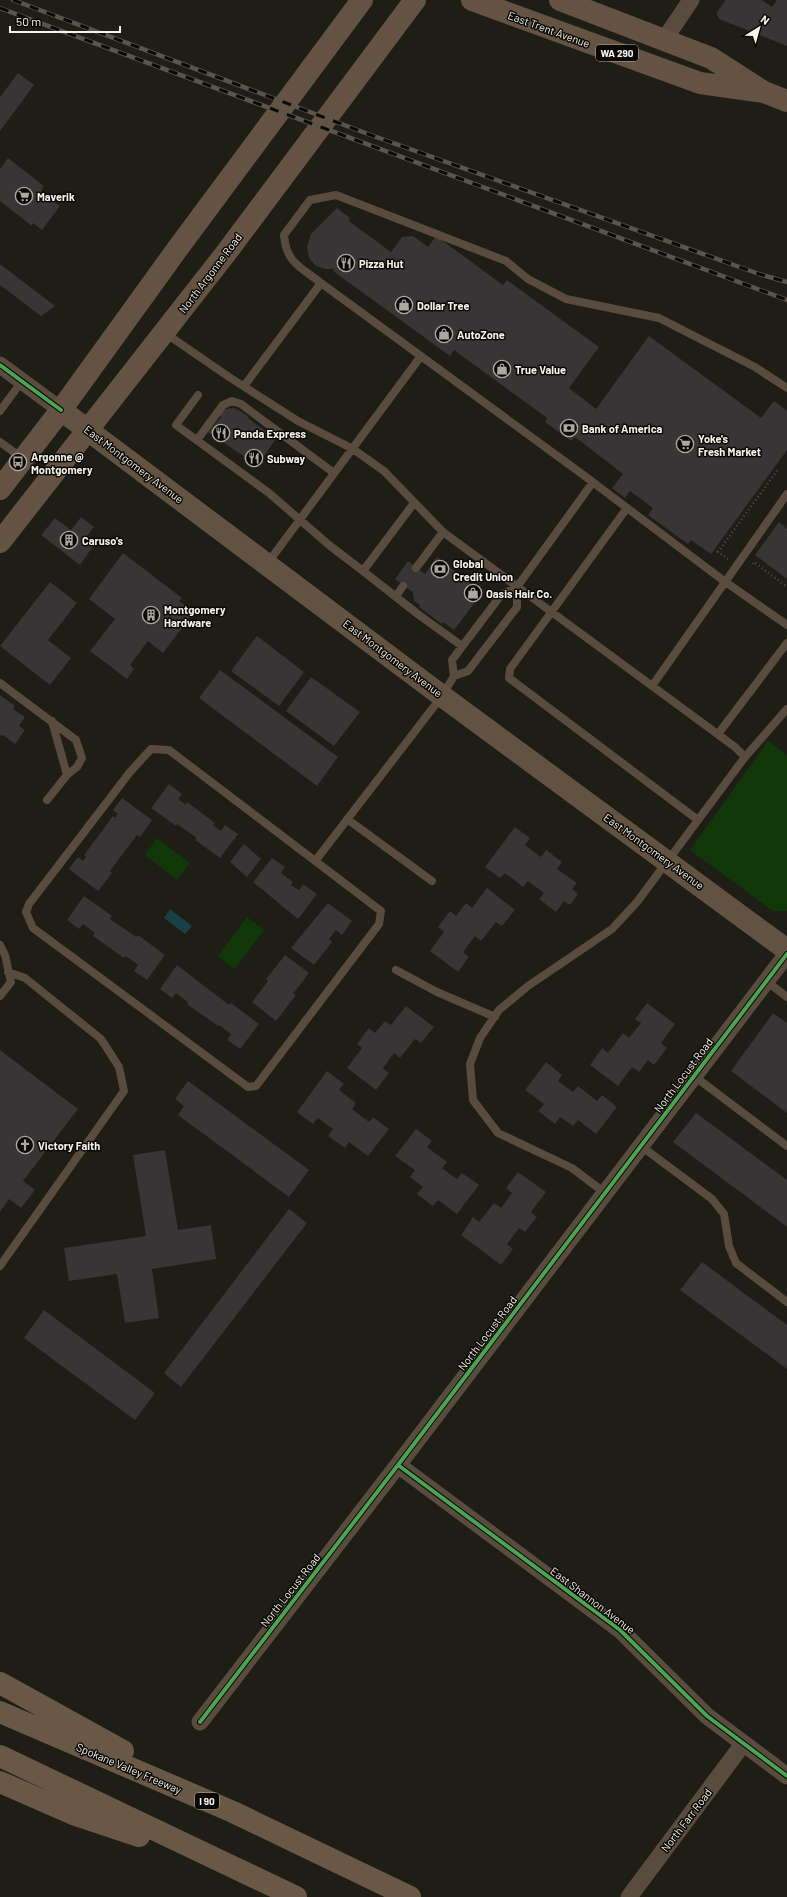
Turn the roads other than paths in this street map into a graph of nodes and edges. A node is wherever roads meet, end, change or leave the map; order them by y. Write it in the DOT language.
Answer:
graph roads {
  1 [pos="346,0"];
  2 [pos="362,0"];
  3 [pos="415,0"];
  4 [pos="472,0"];
  5 [pos="691,0"];
  6 [pos="563,1"];
  7 [pos="338,33"];
  8 [pos="664,40"];
  9 [pos="764,92"];
  10 [pos="787,101"];
  11 [pos="321,283"];
  12 [pos="164,333"];
  13 [pos="421,356"];
  14 [pos="0,365"];
  15 [pos="22,381"];
  16 [pos="244,386"];
  17 [pos="787,388"];
  18 [pos="198,395"];
  19 [pos="61,410"];
  20 [pos="0,411"];
  21 [pos="88,430"];
  22 [pos="197,440"];
  23 [pos="0,442"];
  24 [pos="353,449"];
  25 [pos="23,460"];
  26 [pos="334,473"];
  27 [pos="593,482"];
  28 [pos="0,489"];
  29 [pos="786,496"];
  30 [pos="414,503"];
  31 [pos="627,508"];
  32 [pos="300,518"];
  33 [pos="443,532"];
  34 [pos="0,542"];
  35 [pos="267,564"];
  36 [pos="416,568"];
  37 [pos="363,571"];
  38 [pos="724,581"];
  39 [pos="403,586"];
  40 [pos="517,587"];
  41 [pos="396,596"];
  42 [pos="551,612"];
  43 [pos="787,625"];
  44 [pos="787,643"];
  45 [pos="462,646"];
  46 [pos="454,676"];
  47 [pos="0,683"];
  48 [pos="652,686"];
  49 [pos="442,696"];
  50 [pos="787,709"];
  51 [pos="52,721"];
  52 [pos="718,734"];
  53 [pos="745,757"];
  54 [pos="67,775"];
  55 [pos="48,800"];
  56 [pos="347,820"];
  57 [pos="698,820"];
  58 [pos="316,860"];
  59 [pos="668,861"];
  60 [pos="432,881"];
  61 [pos="0,945"];
  62 [pos="787,950"];
  63 [pos="787,954"];
  64 [pos="396,970"];
  65 [pos="8,972"];
  66 [pos="766,981"];
  67 [pos="0,996"];
  68 [pos="787,997"];
  69 [pos="495,1016"];
  70 [pos="694,1076"];
  71 [pos="641,1146"];
  72 [pos="787,1146"];
  73 [pos="605,1193"];
  74 [pos="0,1266"];
  75 [pos="787,1302"];
  76 [pos="398,1465"];
  77 [pos="0,1683"];
  78 [pos="0,1712"];
  79 [pos="200,1722"];
  80 [pos="743,1744"];
  81 [pos="0,1756"];
  82 [pos="787,1776"];
  83 [pos="0,1782"];
  84 [pos="232,1812"];
  85 [pos="219,1862"];
  86 [pos="296,1897"];
  87 [pos="410,1897"];
  88 [pos="629,1897"];
  1 -- 7 [label="main road"];
  2 -- 7 [label="main road"];
  3 -- 12 [label="main road, North Argonne Road"];
  4 -- 9 [label="main road, East Trent Avenue / WA 290"];
  5 -- 8 [label="street"];
  6 -- 8 [label="main road, East Trent Avenue / WA 290"];
  7 -- 19 [label="main road"];
  8 -- 9 [label="main road, East Trent Avenue / WA 290"];
  9 -- 10 [label="main road, East Trent Avenue / WA 290"];
  11 -- 13 [label="lane"];
  11 -- 16 [label="lane"];
  11 -- 17 [label="lane"];
  12 -- 16 [label="lane"];
  12 -- 21 [label="main road, North Argonne Road"];
  13 -- 24 [label="lane"];
  13 -- 27 [label="lane"];
  14 -- 15 [label="street, East Montgomery Avenue"];
  15 -- 19 [label="street, East Montgomery Avenue"];
  15 -- 20 [label="lane"];
  16 -- 24 [label="lane"];
  18 -- 22 [label="lane"];
  19 -- 21 [label="main road, East Montgomery Avenue"];
  19 -- 25 [label="main road"];
  21 -- 34 [label="main road, North Argonne Road"];
  21 -- 35 [label="main road, East Montgomery Avenue"];
  22 -- 26 [label="lane"];
  22 -- 32 [label="lane"];
  23 -- 25 [label="lane"];
  24 -- 26 [label="lane"];
  24 -- 30 [label="lane"];
  25 -- 28 [label="main road"];
  26 -- 32 [label="lane"];
  27 -- 31 [label="lane"];
  27 -- 40 [label="lane"];
  29 -- 38 [label="lane"];
  30 -- 33 [label="lane"];
  30 -- 37 [label="lane"];
  31 -- 38 [label="lane"];
  31 -- 42 [label="lane"];
  32 -- 35 [label="lane"];
  32 -- 37 [label="lane"];
  33 -- 36 [label="lane"];
  33 -- 40 [label="lane"];
  35 -- 49 [label="main road, East Montgomery Avenue"];
  37 -- 41 [label="lane"];
  38 -- 43 [label="lane"];
  38 -- 48 [label="lane"];
  39 -- 41 [label="lane"];
  40 -- 42 [label="lane"];
  40 -- 45 [label="lane"];
  40 -- 46 [label="lane"];
  41 -- 45 [label="lane"];
  42 -- 48 [label="lane"];
  42 -- 57 [label="lane"];
  44 -- 52 [label="lane"];
  45 -- 46 [label="lane"];
  46 -- 49 [label="lane"];
  47 -- 51 [label="lane"];
  48 -- 52 [label="lane"];
  49 -- 56 [label="lane"];
  49 -- 59 [label="main road, East Montgomery Avenue"];
  50 -- 53 [label="lane"];
  51 -- 54 [label="lane"];
  51 -- 54 [label="lane"];
  52 -- 53 [label="lane"];
  53 -- 57 [label="lane"];
  54 -- 55 [label="lane"];
  56 -- 58 [label="lane"];
  56 -- 60 [label="lane"];
  57 -- 59 [label="lane"];
  58 -- 58 [label="lane"];
  59 -- 62 [label="main road, East Montgomery Avenue"];
  59 -- 69 [label="lane"];
  61 -- 65 [label="lane"];
  63 -- 66 [label="street, North Locust Road"];
  64 -- 69 [label="lane"];
  65 -- 67 [label="lane"];
  65 -- 74 [label="lane"];
  66 -- 68 [label="lane"];
  66 -- 70 [label="street, North Locust Road"];
  69 -- 73 [label="lane"];
  70 -- 71 [label="street, North Locust Road"];
  70 -- 72 [label="lane"];
  71 -- 73 [label="street, North Locust Road"];
  71 -- 75 [label="lane"];
  73 -- 76 [label="street, North Locust Road"];
  76 -- 79 [label="street, North Locust Road"];
  76 -- 80 [label="street, East Shannon Avenue"];
  77 -- 84 [label="highway"];
  78 -- 84 [label="highway, Spokane Valley Freeway / I 90"];
  80 -- 82 [label="street, East Shannon Avenue"];
  80 -- 88 [label="street, North Farr Road"];
  81 -- 85 [label="highway"];
  83 -- 85 [label="highway"];
  84 -- 87 [label="highway, Spokane Valley Freeway / I 90"];
  85 -- 86 [label="highway"];
}
